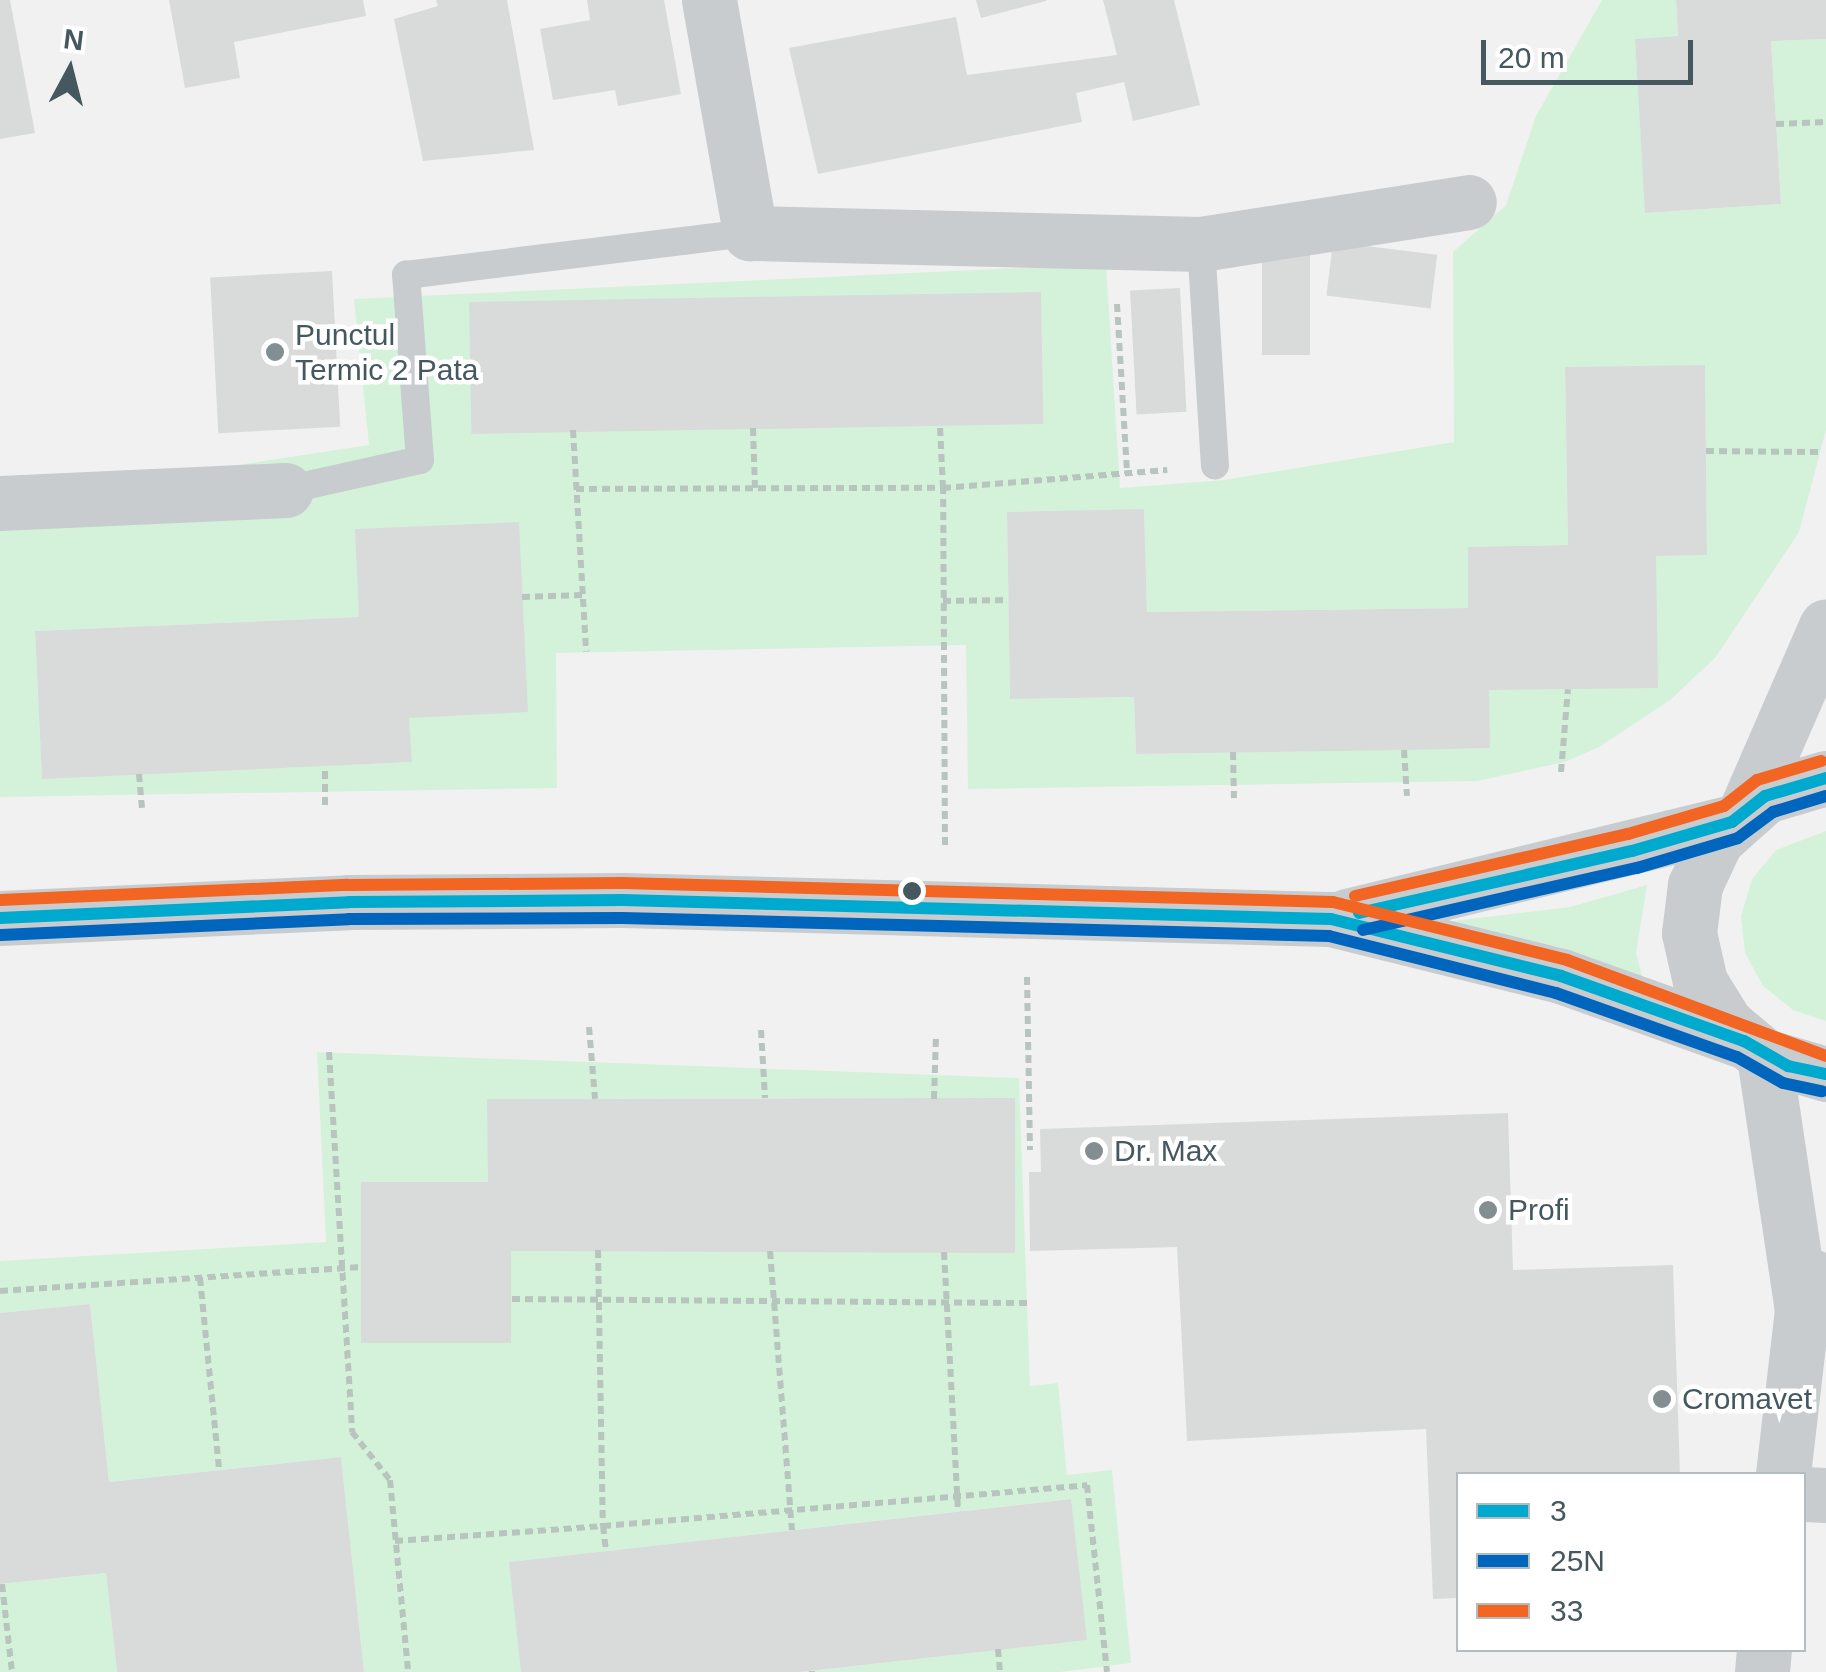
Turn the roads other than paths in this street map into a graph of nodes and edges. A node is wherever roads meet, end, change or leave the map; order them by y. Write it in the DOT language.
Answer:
graph roads {
  1 [pos="709,0"];
  2 [pos="1469,202"];
  3 [pos="750,232"];
  4 [pos="1201,244"];
  5 [pos="1215,466"];
  6 [pos="286,490"];
  7 [pos="0,503"];
  8 [pos="1826,626"];
  9 [pos="1826,778"];
  10 [pos="1740,815"];
  11 [pos="0,918"];
  12 [pos="1331,919"];
  13 [pos="1754,1048"];
  14 [pos="1826,1074"];
  15 [pos="1826,1242"];
  16 [pos="1802,1310"];
  17 [pos="1783,1472"];
  1 -- 3 [label="street"];
  2 -- 4 [label="street"];
  3 -- 4 [label="street"];
  3 -- 6 [label="lane"];
  4 -- 5 [label="lane"];
  6 -- 7 [label="street"];
  8 -- 10 [label="street"];
  9 -- 10 [label="main road"];
  10 -- 12 [label="main road"];
  10 -- 13 [label="main road"];
  11 -- 12 [label="main road"];
  12 -- 13 [label="main road"];
  13 -- 14 [label="main road"];
  13 -- 16 [label="main road"];
  15 -- 16 [label="main road"];
  16 -- 17 [label="main road"];
}
